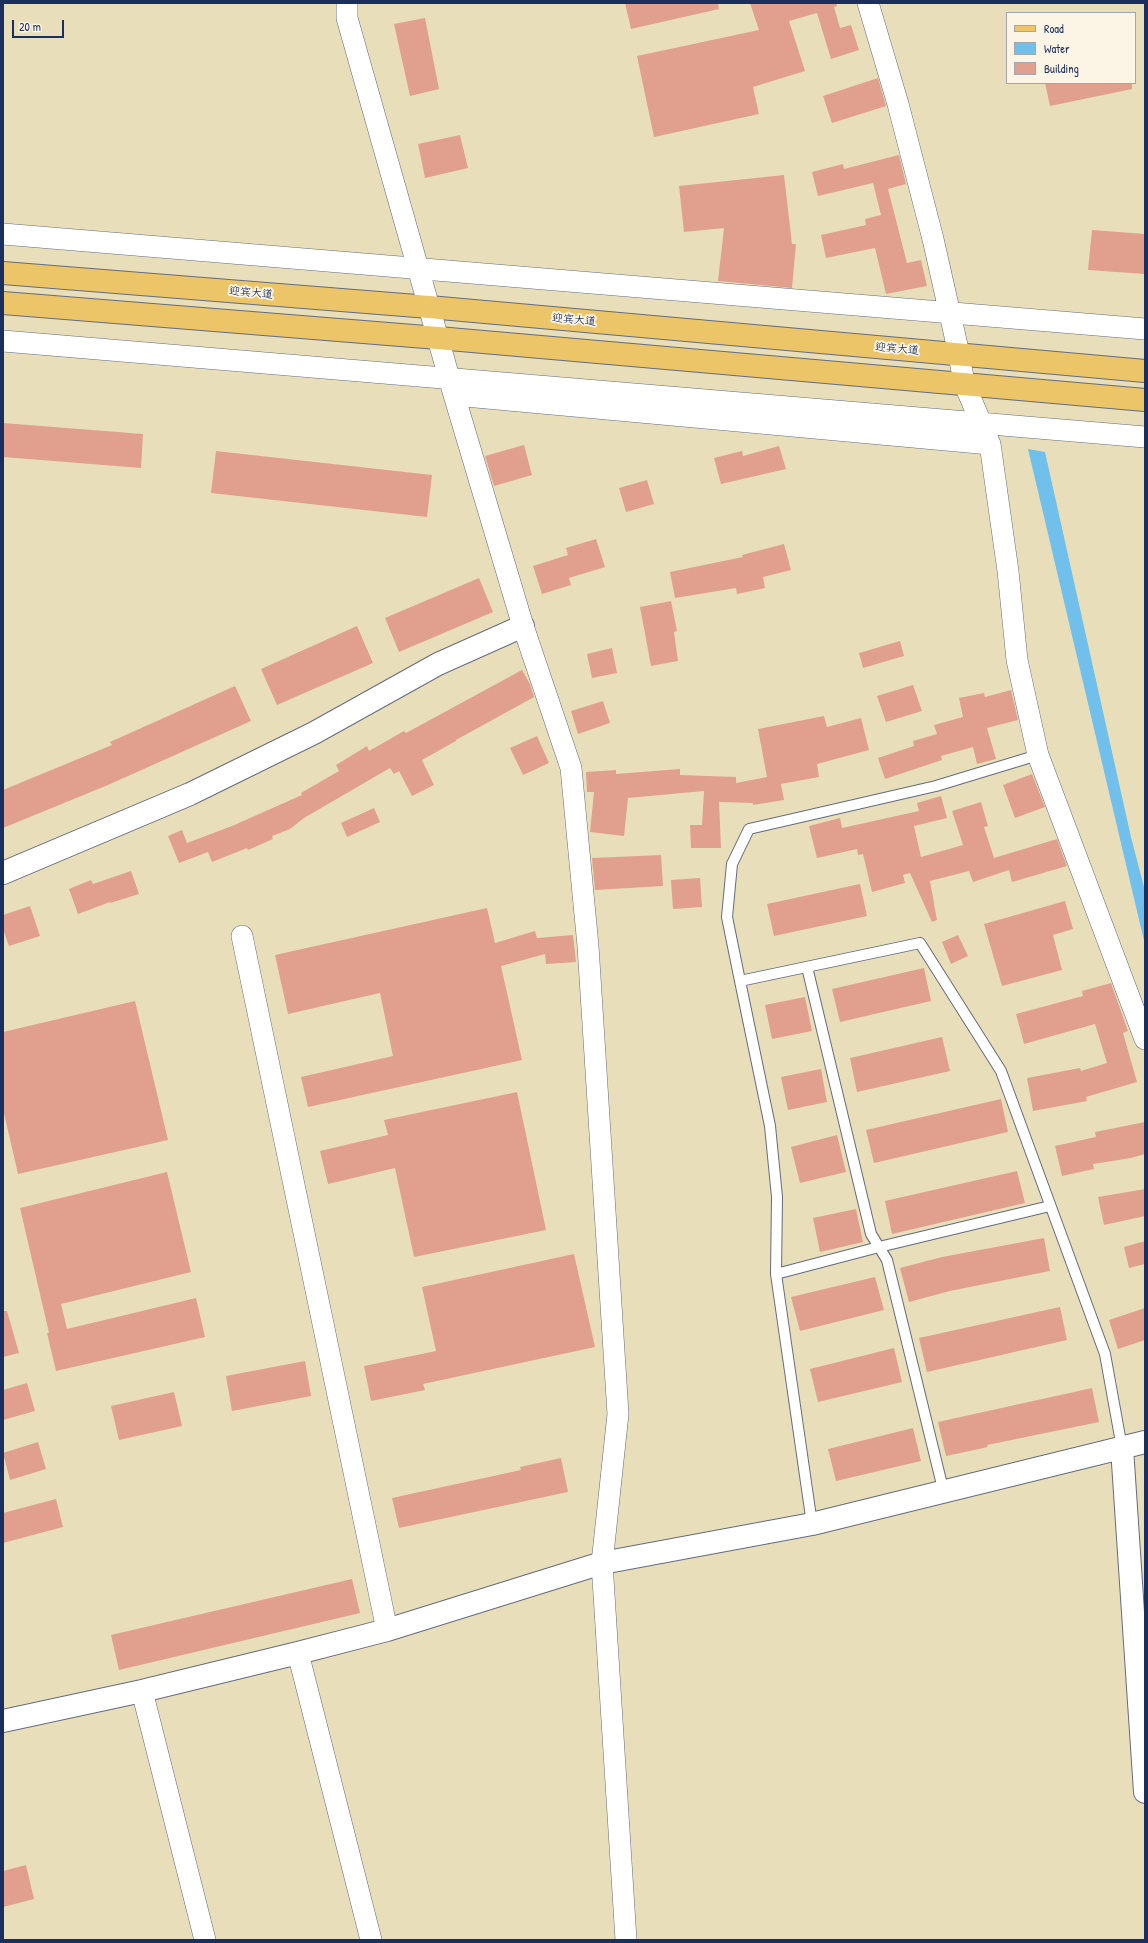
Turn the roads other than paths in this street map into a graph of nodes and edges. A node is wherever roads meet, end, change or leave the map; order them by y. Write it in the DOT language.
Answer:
graph roads {
  1 [pos="347,3"];
  2 [pos="868,3"];
  3 [pos="3,234"];
  4 [pos="418,268"];
  5 [pos="3,272"];
  6 [pos="3,303"];
  7 [pos="429,307"];
  8 [pos="949,312"];
  9 [pos="1145,330"];
  10 [pos="438,338"];
  11 [pos="3,341"];
  12 [pos="959,354"];
  13 [pos="1145,370"];
  14 [pos="964,384"];
  15 [pos="451,387"];
  16 [pos="1145,400"];
  17 [pos="981,423"];
  18 [pos="1145,437"];
  19 [pos="990,444"];
  20 [pos="523,626"];
  21 [pos="1038,754"];
  22 [pos="3,873"];
  23 [pos="242,936"];
  24 [pos="807,967"];
  25 [pos="740,981"];
  26 [pos="1145,1038"];
  27 [pos="1050,1206"];
  28 [pos="879,1247"];
  29 [pos="776,1274"];
  30 [pos="1145,1442"];
  31 [pos="1122,1448"];
  32 [pos="944,1493"];
  33 [pos="812,1524"];
  34 [pos="602,1563"];
  35 [pos="387,1630"];
  36 [pos="298,1653"];
  37 [pos="142,1691"];
  38 [pos="3,1721"];
  39 [pos="1145,1792"];
  40 [pos="205,1940"];
  41 [pos="371,1940"];
  42 [pos="626,1940"];
  1 -- 4 [label="street"];
  2 -- 8 [label="street"];
  3 -- 4 [label="street"];
  4 -- 7 [label="street"];
  4 -- 8 [label="street"];
  5 -- 7 [label="main road, 迎宾大道"];
  6 -- 10 [label="main road"];
  7 -- 10 [label="street"];
  7 -- 12 [label="main road, 迎宾大道"];
  8 -- 9 [label="street"];
  8 -- 12 [label="street"];
  10 -- 14 [label="main road"];
  10 -- 15 [label="street"];
  11 -- 15 [label="street"];
  12 -- 13 [label="main road, 迎宾大道"];
  12 -- 14 [label="street"];
  14 -- 16 [label="main road"];
  14 -- 17 [label="street"];
  15 -- 17 [label="street"];
  15 -- 19 [label="street"];
  15 -- 20 [label="street"];
  17 -- 18 [label="street"];
  17 -- 19 [label="street"];
  19 -- 21 [label="street"];
  20 -- 22 [label="street"];
  20 -- 34 [label="street"];
  21 -- 25 [label="lane"];
  21 -- 26 [label="street"];
  23 -- 35 [label="street"];
  24 -- 25 [label="lane"];
  24 -- 27 [label="lane"];
  24 -- 28 [label="lane"];
  25 -- 29 [label="lane"];
  27 -- 28 [label="lane"];
  27 -- 31 [label="lane"];
  28 -- 29 [label="lane"];
  28 -- 32 [label="lane"];
  29 -- 33 [label="lane"];
  30 -- 31 [label="street"];
  31 -- 32 [label="street"];
  31 -- 39 [label="street"];
  32 -- 33 [label="street"];
  33 -- 34 [label="street"];
  34 -- 35 [label="street"];
  34 -- 42 [label="street"];
  35 -- 36 [label="street"];
  36 -- 37 [label="street"];
  36 -- 41 [label="street"];
  37 -- 38 [label="street"];
  37 -- 40 [label="street"];
}
